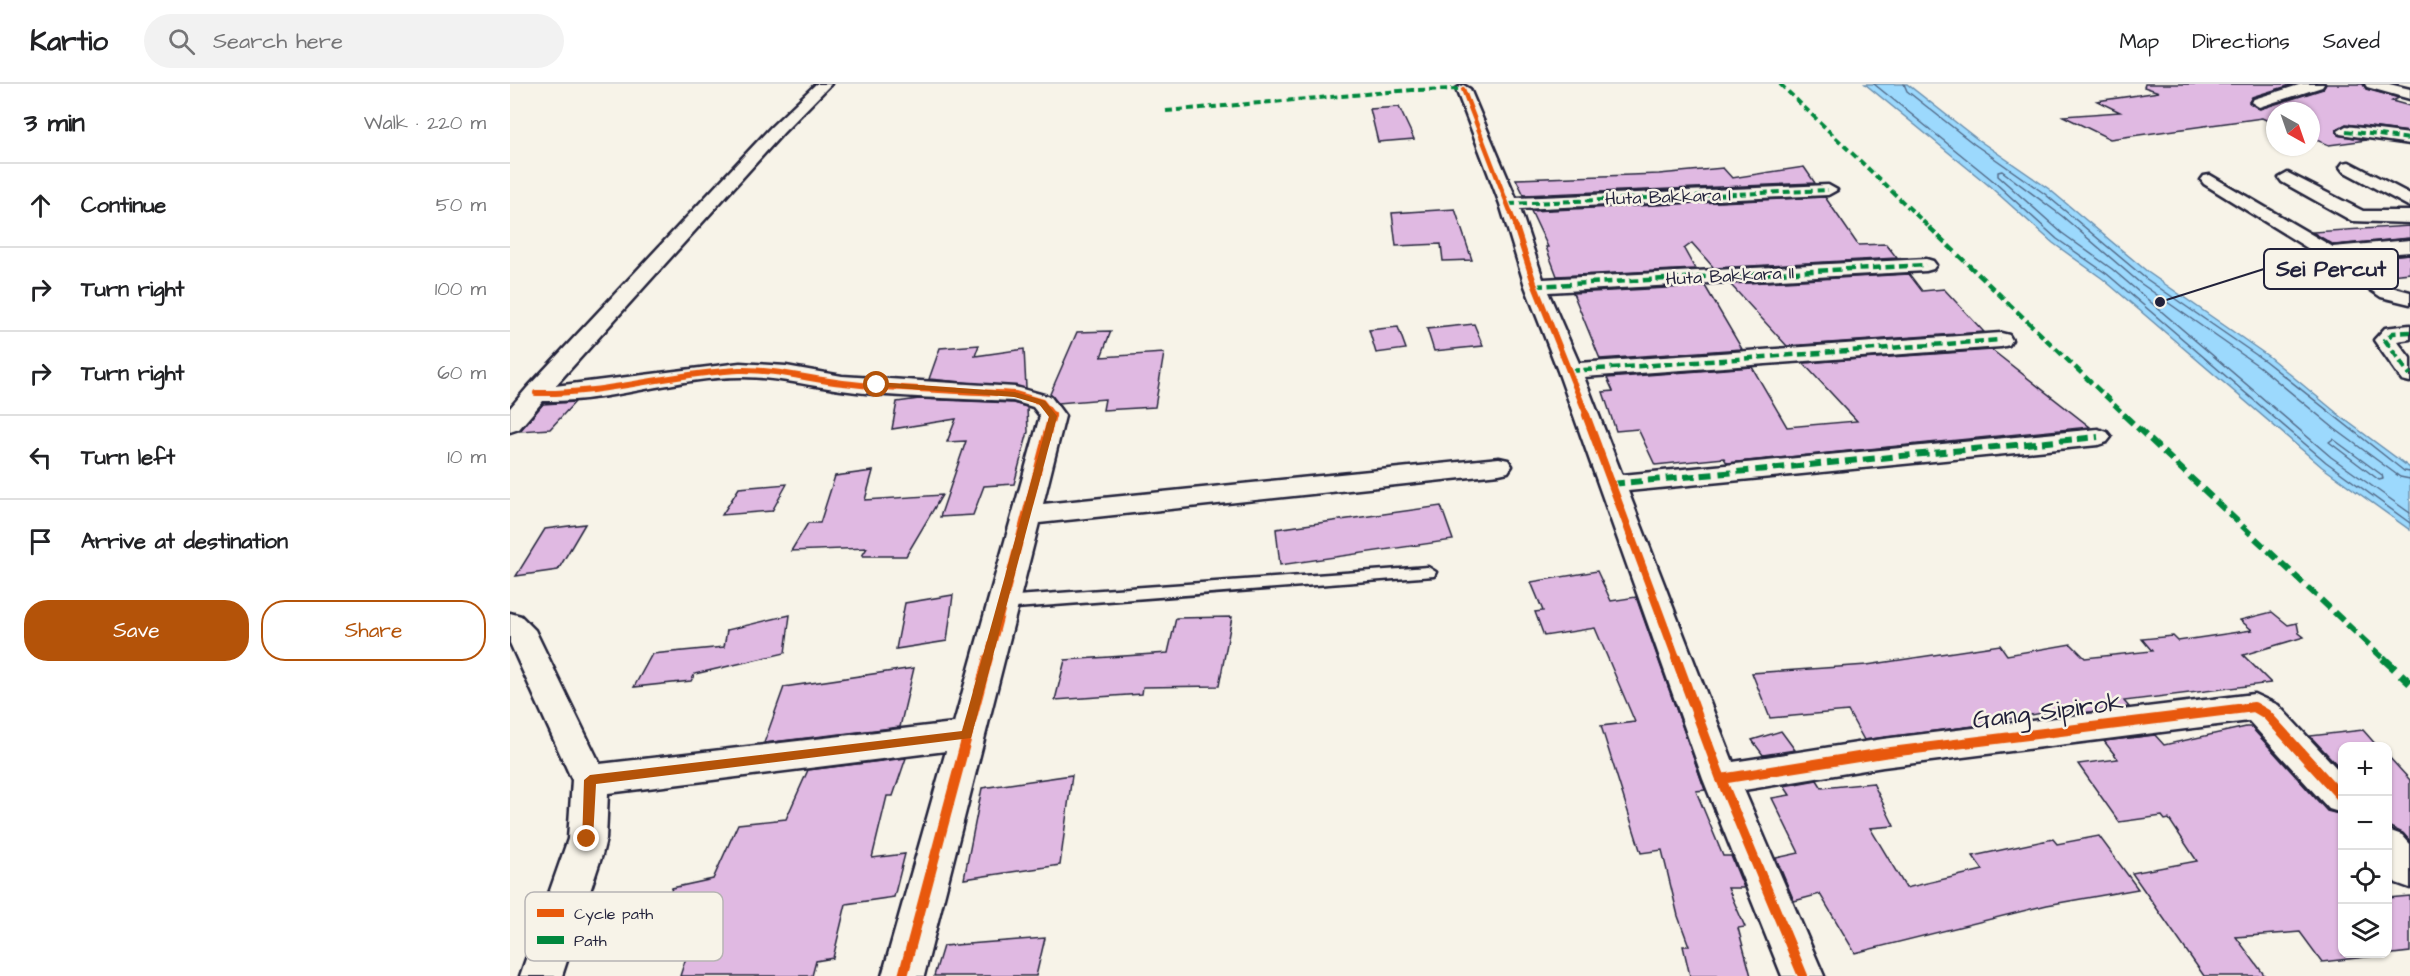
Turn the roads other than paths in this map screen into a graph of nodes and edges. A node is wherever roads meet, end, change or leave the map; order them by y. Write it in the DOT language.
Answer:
graph roads {
  1 [pos="824,84"];
  2 [pos="2317,84"];
  3 [pos="2372,84"];
  4 [pos="1466,86"];
  5 [pos="2410,94"];
  6 [pos="2259,102"];
  7 [pos="2346,131"];
  8 [pos="2410,139"];
  9 [pos="2349,167"];
  10 [pos="2288,178"];
  11 [pos="2210,180"];
  12 [pos="1828,190"];
  13 [pos="2410,201"];
  14 [pos="1509,204"];
  15 [pos="2410,217"];
  16 [pos="2410,246"];
  17 [pos="2330,253"];
  18 [pos="1926,265"];
  19 [pos="1535,286"];
  20 [pos="2410,298"];
  21 [pos="2410,333"];
  22 [pos="2001,340"];
  23 [pos="1570,371"];
  24 [pos="2410,375"];
  25 [pos="536,393"];
  26 [pos="510,424"];
  27 [pos="2098,437"];
  28 [pos="1499,466"];
  29 [pos="1612,484"];
  30 [pos="1026,515"];
  31 [pos="1428,572"];
  32 [pos="1003,603"];
  33 [pos="510,624"];
  34 [pos="967,735"];
  35 [pos="1721,779"];
  36 [pos="590,780"];
  37 [pos="2341,796"];
  38 [pos="2391,850"];
  39 [pos="2410,871"];
  40 [pos="570,892"];
  41 [pos="547,961"];
  42 [pos="542,976"];
  43 [pos="903,976"];
  44 [pos="1803,976"];
  1 -- 25 [label="street"];
  2 -- 6 [label="street"];
  3 -- 5 [label="street"];
  4 -- 14 [label="street"];
  7 -- 8 [label="street"];
  9 -- 13 [label="street"];
  10 -- 15 [label="street"];
  11 -- 17 [label="street"];
  12 -- 14 [label="street, Huta Bakkara I"];
  14 -- 19 [label="street"];
  16 -- 17 [label="street"];
  17 -- 20 [label="street"];
  18 -- 19 [label="street, Huta Bakkara II"];
  19 -- 23 [label="street"];
  21 -- 24 [label="street"];
  22 -- 23 [label="street"];
  23 -- 29 [label="street"];
  25 -- 26 [label="street"];
  25 -- 30 [label="street"];
  27 -- 29 [label="street"];
  28 -- 30 [label="street"];
  29 -- 35 [label="street"];
  30 -- 32 [label="street"];
  31 -- 32 [label="lane"];
  32 -- 34 [label="street"];
  33 -- 36 [label="street"];
  34 -- 36 [label="street"];
  34 -- 43 [label="street"];
  35 -- 37 [label="street, Gang Sipirok"];
  35 -- 44 [label="street"];
  36 -- 40 [label="street"];
  38 -- 39 [label="street"];
  41 -- 42 [label="street"];
}
